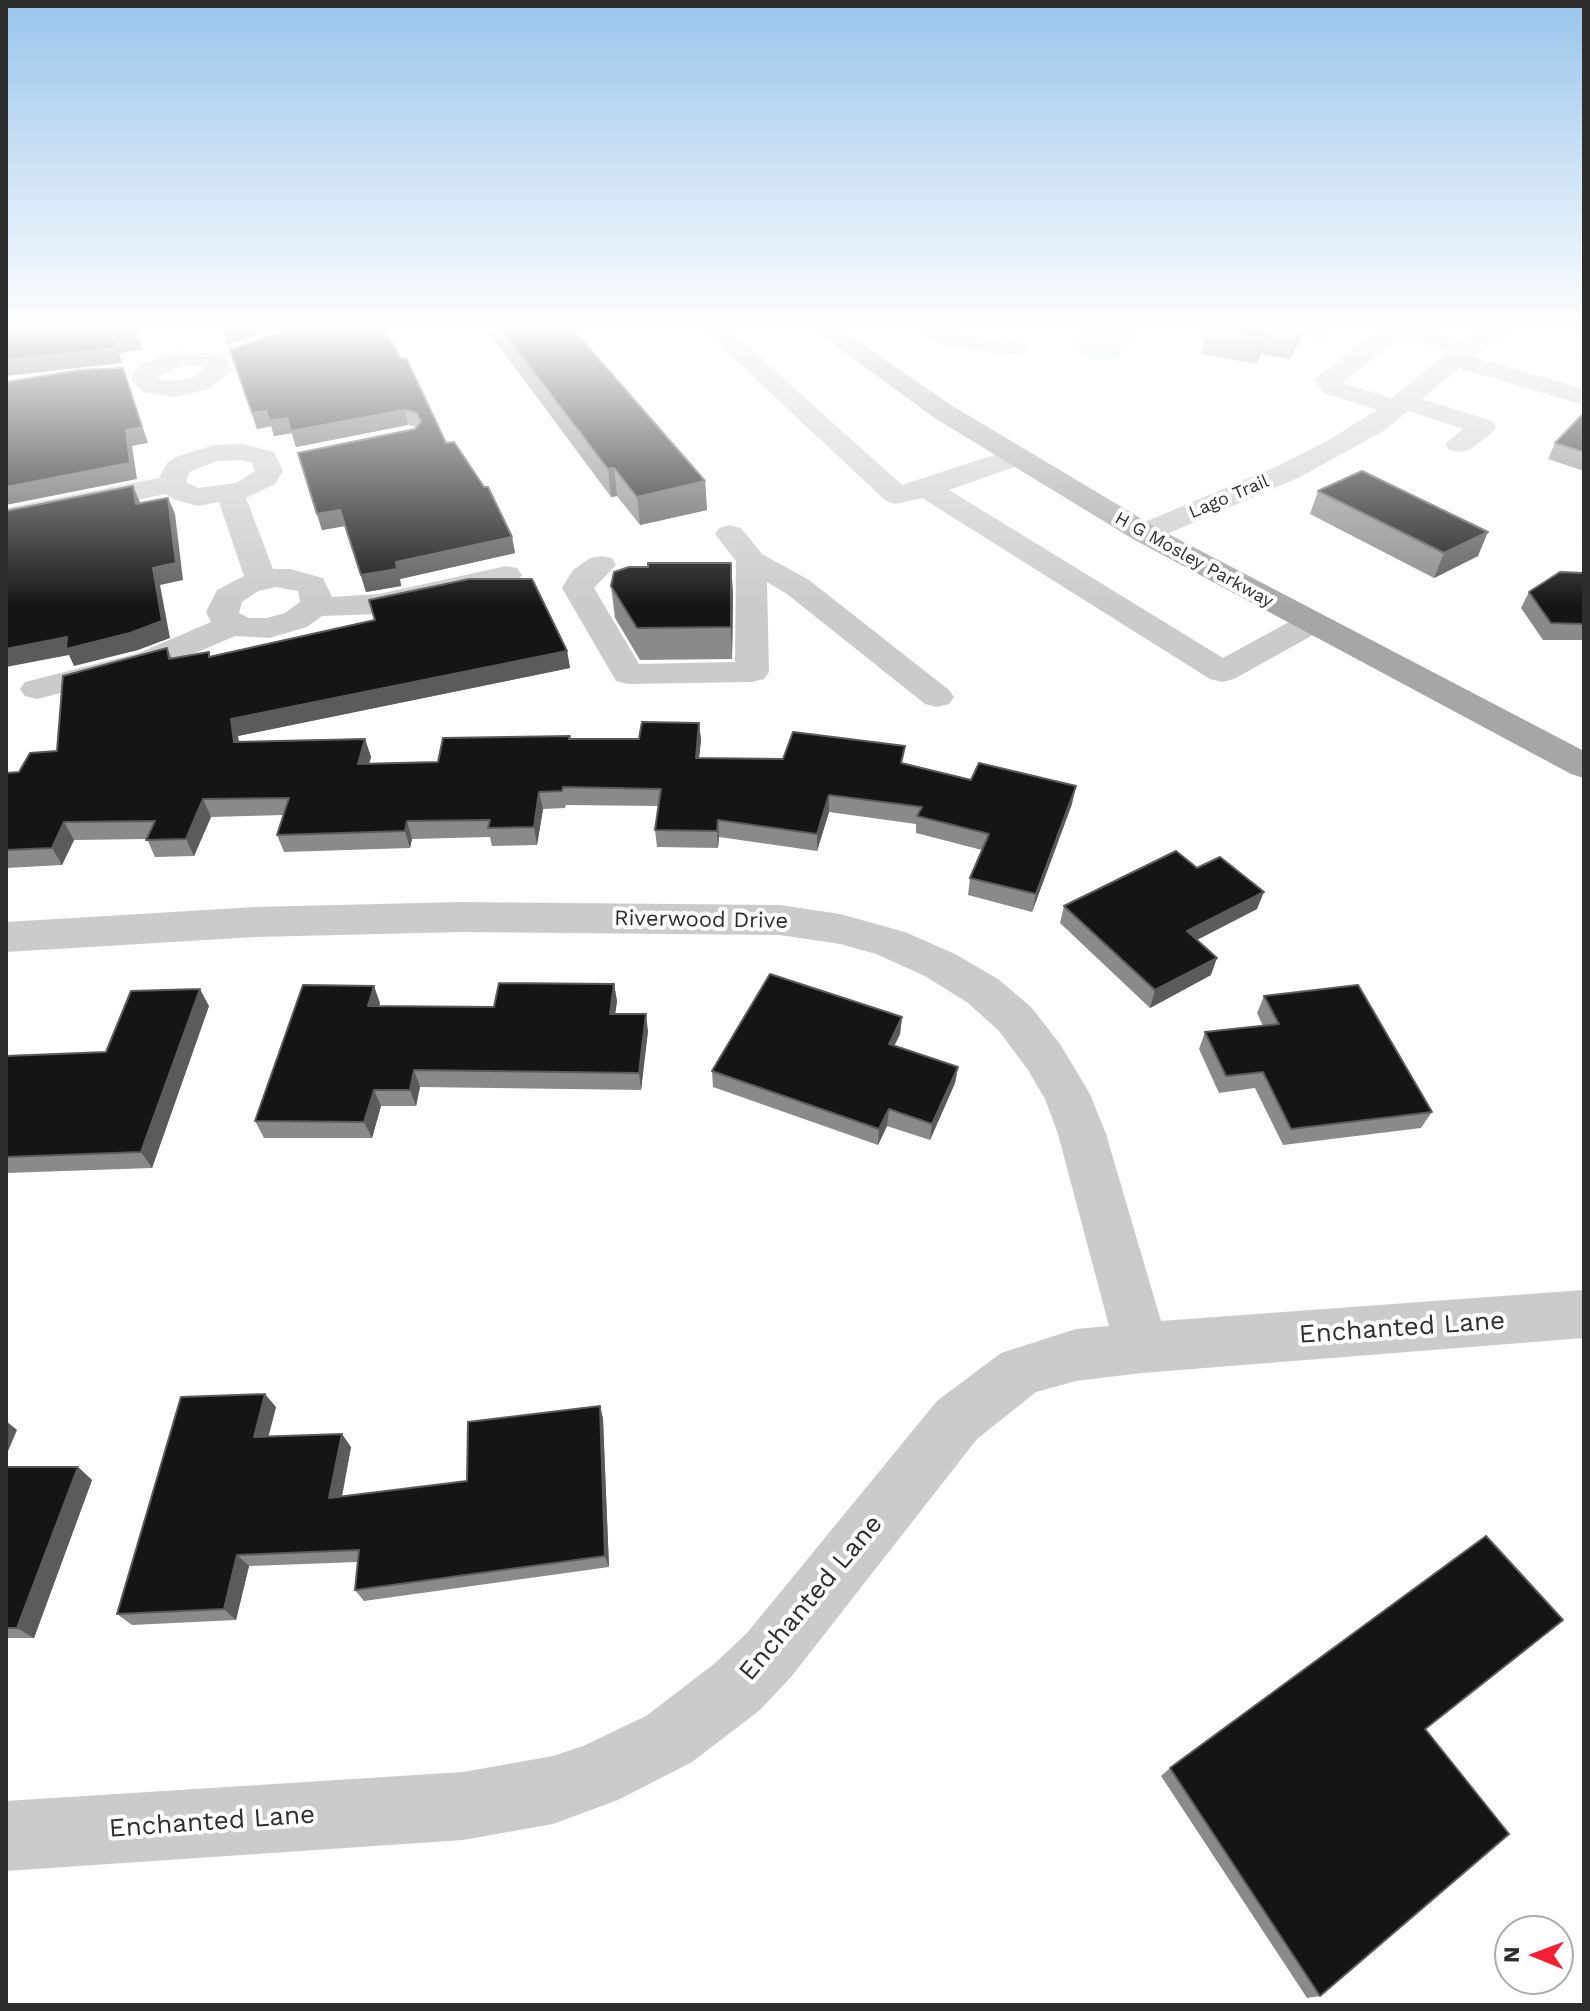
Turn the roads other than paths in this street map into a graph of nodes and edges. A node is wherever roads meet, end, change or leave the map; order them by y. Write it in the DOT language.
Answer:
graph roads {
  1 [pos="201,420"];
  2 [pos="814,420"];
  3 [pos="956,420"];
  4 [pos="1381,420"];
  5 [pos="1456,420"];
  6 [pos="1493,420"];
  7 [pos="1483,427"];
  8 [pos="205,431"];
  9 [pos="1459,444"];
  10 [pos="1016,457"];
  11 [pos="300,458"];
  12 [pos="269,464"];
  13 [pos="171,484"];
  14 [pos="926,488"];
  15 [pos="230,494"];
  16 [pos="6,517"];
  17 [pos="1144,533"];
  18 [pos="730,534"];
  19 [pos="751,560"];
  20 [pos="601,565"];
  21 [pos="506,575"];
  22 [pos="261,580"];
  23 [pos="314,607"];
  24 [pos="1311,623"];
  25 [pos="232,624"];
  26 [pos="37,689"];
  27 [pos="937,697"];
  28 [pos="1584,766"];
  29 [pos="6,937"];
  30 [pos="1584,1314"];
  31 [pos="1142,1348"];
  32 [pos="6,1836"];
  1 -- 8 [label="street"];
  2 -- 14 [label="street"];
  3 -- 10 [label="main road, H G Mosley Parkway"];
  4 -- 17 [label="street, Lago Trail"];
  5 -- 7 [label="street"];
  6 -- 7 [label="street"];
  7 -- 9 [label="street"];
  8 -- 12 [label="street"];
  8 -- 13 [label="street"];
  10 -- 14 [label="street"];
  10 -- 17 [label="main road, H G Mosley Parkway"];
  11 -- 12 [label="street"];
  12 -- 15 [label="street"];
  13 -- 15 [label="street"];
  13 -- 16 [label="street"];
  14 -- 24 [label="street"];
  15 -- 22 [label="street"];
  17 -- 24 [label="main road, H G Mosley Parkway"];
  18 -- 19 [label="street"];
  19 -- 20 [label="street"];
  19 -- 27 [label="street"];
  21 -- 23 [label="street"];
  22 -- 23 [label="street"];
  22 -- 25 [label="street"];
  23 -- 25 [label="street"];
  24 -- 28 [label="main road, H G Mosley Parkway"];
  25 -- 26 [label="street"];
  29 -- 31 [label="street, Riverwood Drive"];
  30 -- 31 [label="street, Enchanted Lane"];
  31 -- 32 [label="street, Enchanted Lane"];
}
